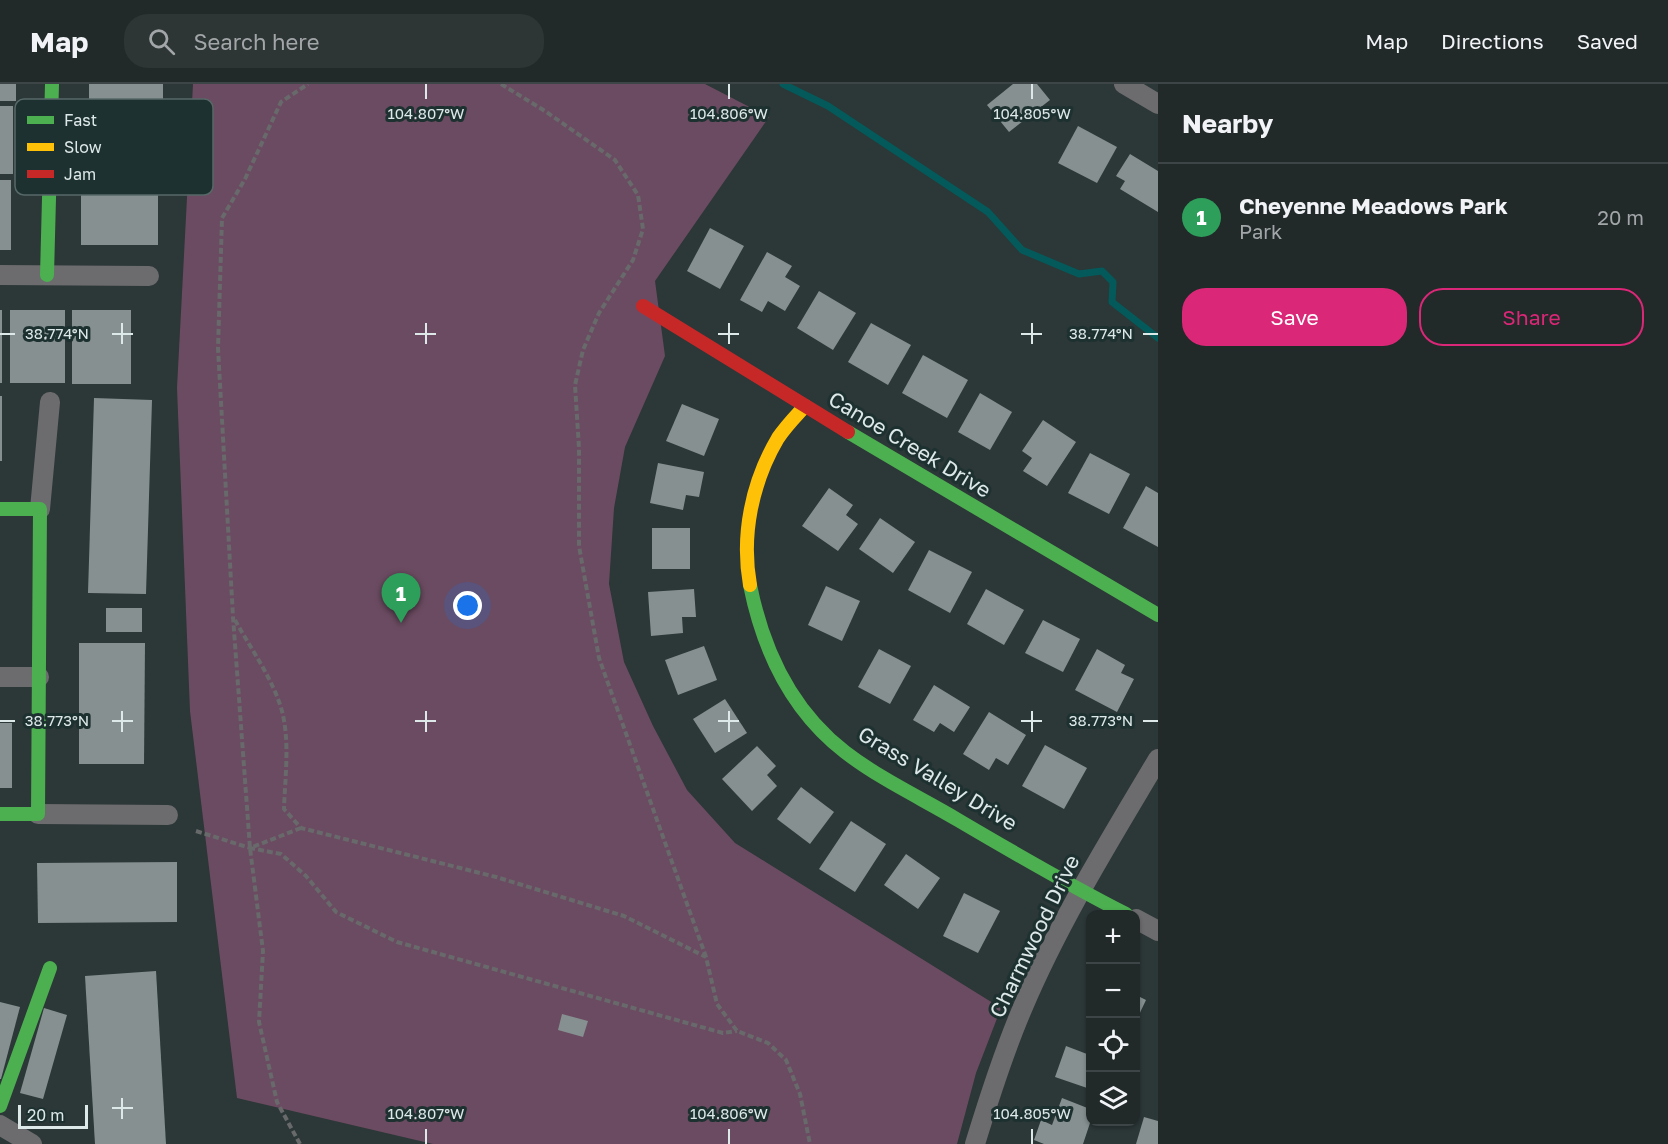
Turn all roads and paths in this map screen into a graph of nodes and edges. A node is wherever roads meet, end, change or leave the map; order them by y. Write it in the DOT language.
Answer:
graph roads {
  1 [pos="52,84"];
  2 [pos="308,84"];
  3 [pos="501,84"];
  4 [pos="1124,84"];
  5 [pos="52,99"];
  6 [pos="1158,104"];
  7 [pos="49,195"];
  8 [pos="0,275"];
  9 [pos="47,275"];
  10 [pos="149,276"];
  11 [pos="643,306"];
  12 [pos="50,402"];
  13 [pos="805,406"];
  14 [pos="0,509"];
  15 [pos="40,509"];
  16 [pos="1158,615"];
  17 [pos="233,617"];
  18 [pos="0,677"];
  19 [pos="39,677"];
  20 [pos="1158,759"];
  21 [pos="0,814"];
  22 [pos="38,814"];
  23 [pos="168,815"];
  24 [pos="301,828"];
  25 [pos="196,831"];
  26 [pos="250,848"];
  27 [pos="1080,891"];
  28 [pos="1116,910"];
  29 [pos="1140,921"];
  30 [pos="1158,931"];
  31 [pos="706,957"];
  32 [pos="50,968"];
  33 [pos="737,1031"];
  34 [pos="0,1106"];
  35 [pos="0,1125"];
  36 [pos="32,1144"];
  37 [pos="300,1144"];
  38 [pos="810,1144"];
  39 [pos="975,1144"];
  1 -- 5 [label="street"];
  2 -- 17 [label="path"];
  3 -- 31 [label="path"];
  4 -- 6 [label="street"];
  7 -- 9 [label="street"];
  8 -- 9 [label="street"];
  9 -- 10 [label="street"];
  11 -- 13 [label="street, Canoe Creek Drive"];
  12 -- 15 [label="street"];
  13 -- 16 [label="street, Canoe Creek Drive"];
  13 -- 27 [label="street, Grass Valley Drive"];
  14 -- 15 [label="street"];
  15 -- 19 [label="street"];
  17 -- 24 [label="path"];
  17 -- 26 [label="path"];
  18 -- 19 [label="street"];
  19 -- 22 [label="street"];
  20 -- 27 [label="street, Charmwood Drive"];
  21 -- 22 [label="street"];
  22 -- 23 [label="street"];
  24 -- 26 [label="path"];
  24 -- 31 [label="path"];
  25 -- 26 [label="path"];
  26 -- 33 [label="path"];
  26 -- 37 [label="path"];
  27 -- 28 [label="street, Grass Valley Drive"];
  27 -- 39 [label="street, Charmwood Drive"];
  29 -- 30 [label="street"];
  31 -- 33 [label="path"];
  32 -- 34 [label="street"];
  33 -- 38 [label="path"];
  35 -- 36 [label="street"];
}
